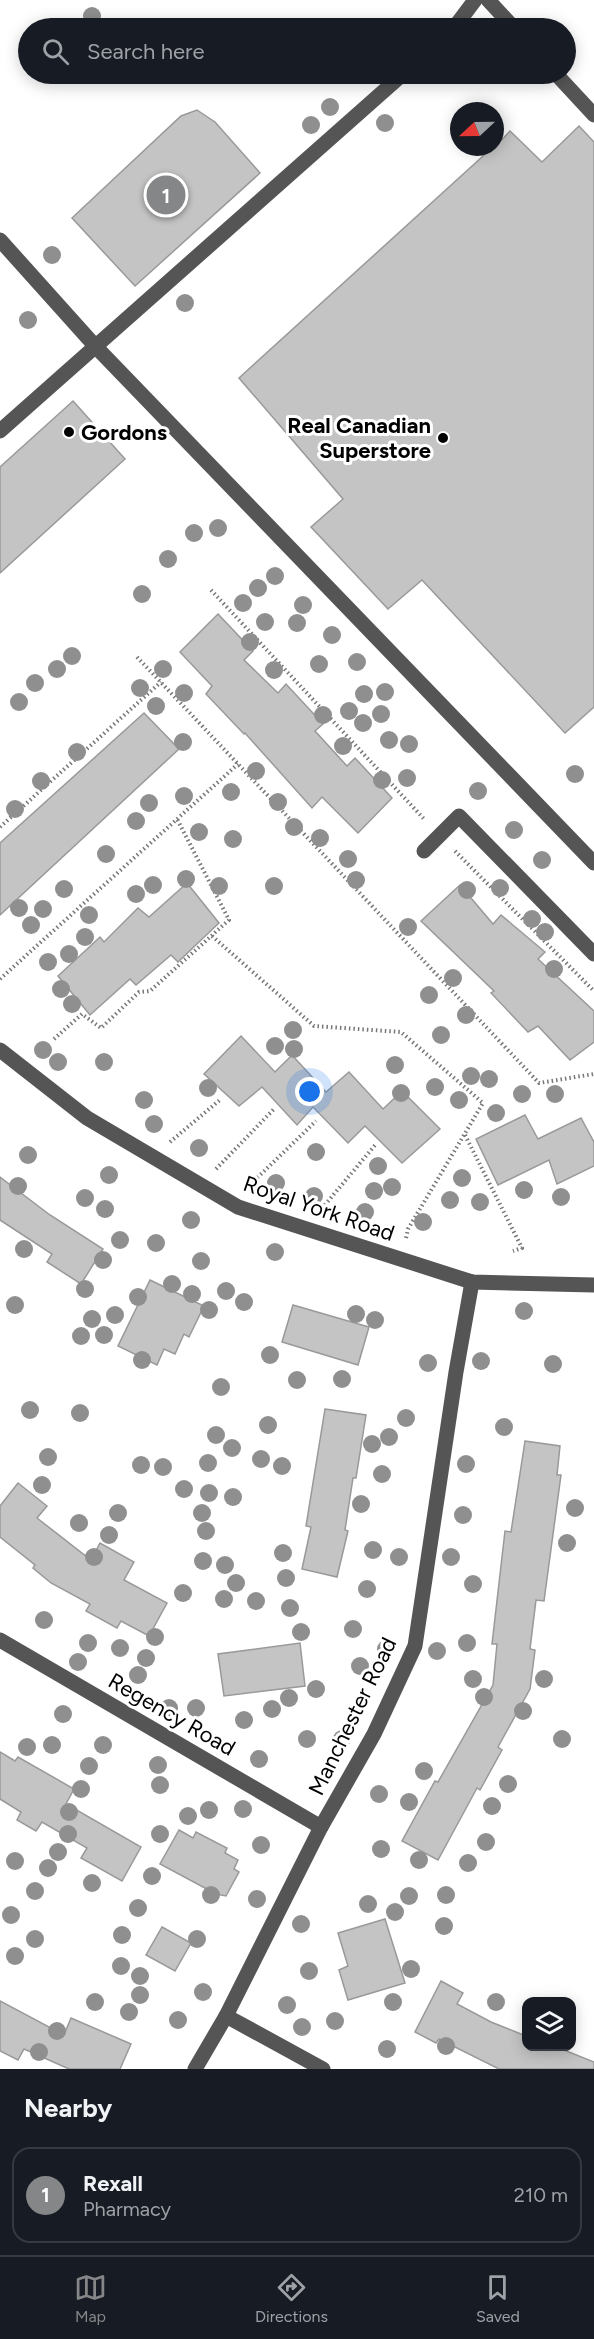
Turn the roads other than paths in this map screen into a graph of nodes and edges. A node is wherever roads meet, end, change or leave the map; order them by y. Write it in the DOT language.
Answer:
graph roads {
  1 [pos="475,0"];
  2 [pos="488,0"];
  3 [pos="462,18"];
  4 [pos="505,18"];
  5 [pos="392,84"];
  6 [pos="565,84"];
  7 [pos="594,115"];
  8 [pos="0,240"];
  9 [pos="96,347"];
  10 [pos="0,431"];
  11 [pos="424,851"];
  12 [pos="594,863"];
  13 [pos="594,954"];
  14 [pos="0,1050"];
  15 [pos="472,1282"];
  16 [pos="594,1285"];
  17 [pos="0,1640"];
  18 [pos="321,1827"];
  19 [pos="226,2016"];
  20 [pos="195,2069"];
  21 [pos="323,2069"];
  1 -- 3 [label="street"];
  2 -- 4 [label="street"];
  5 -- 9 [label="street"];
  6 -- 7 [label="street"];
  8 -- 9 [label="street"];
  9 -- 10 [label="street"];
  9 -- 12 [label="street"];
  11 -- 13 [label="street"];
  14 -- 15 [label="street, Royal York Road"];
  15 -- 16 [label="street, Royal York Road"];
  15 -- 18 [label="street, Manchester Road"];
  17 -- 18 [label="street, Regency Road"];
  18 -- 19 [label="street, Manchester Road"];
  19 -- 20 [label="street, Manchester Road"];
  19 -- 21 [label="street"];
}
